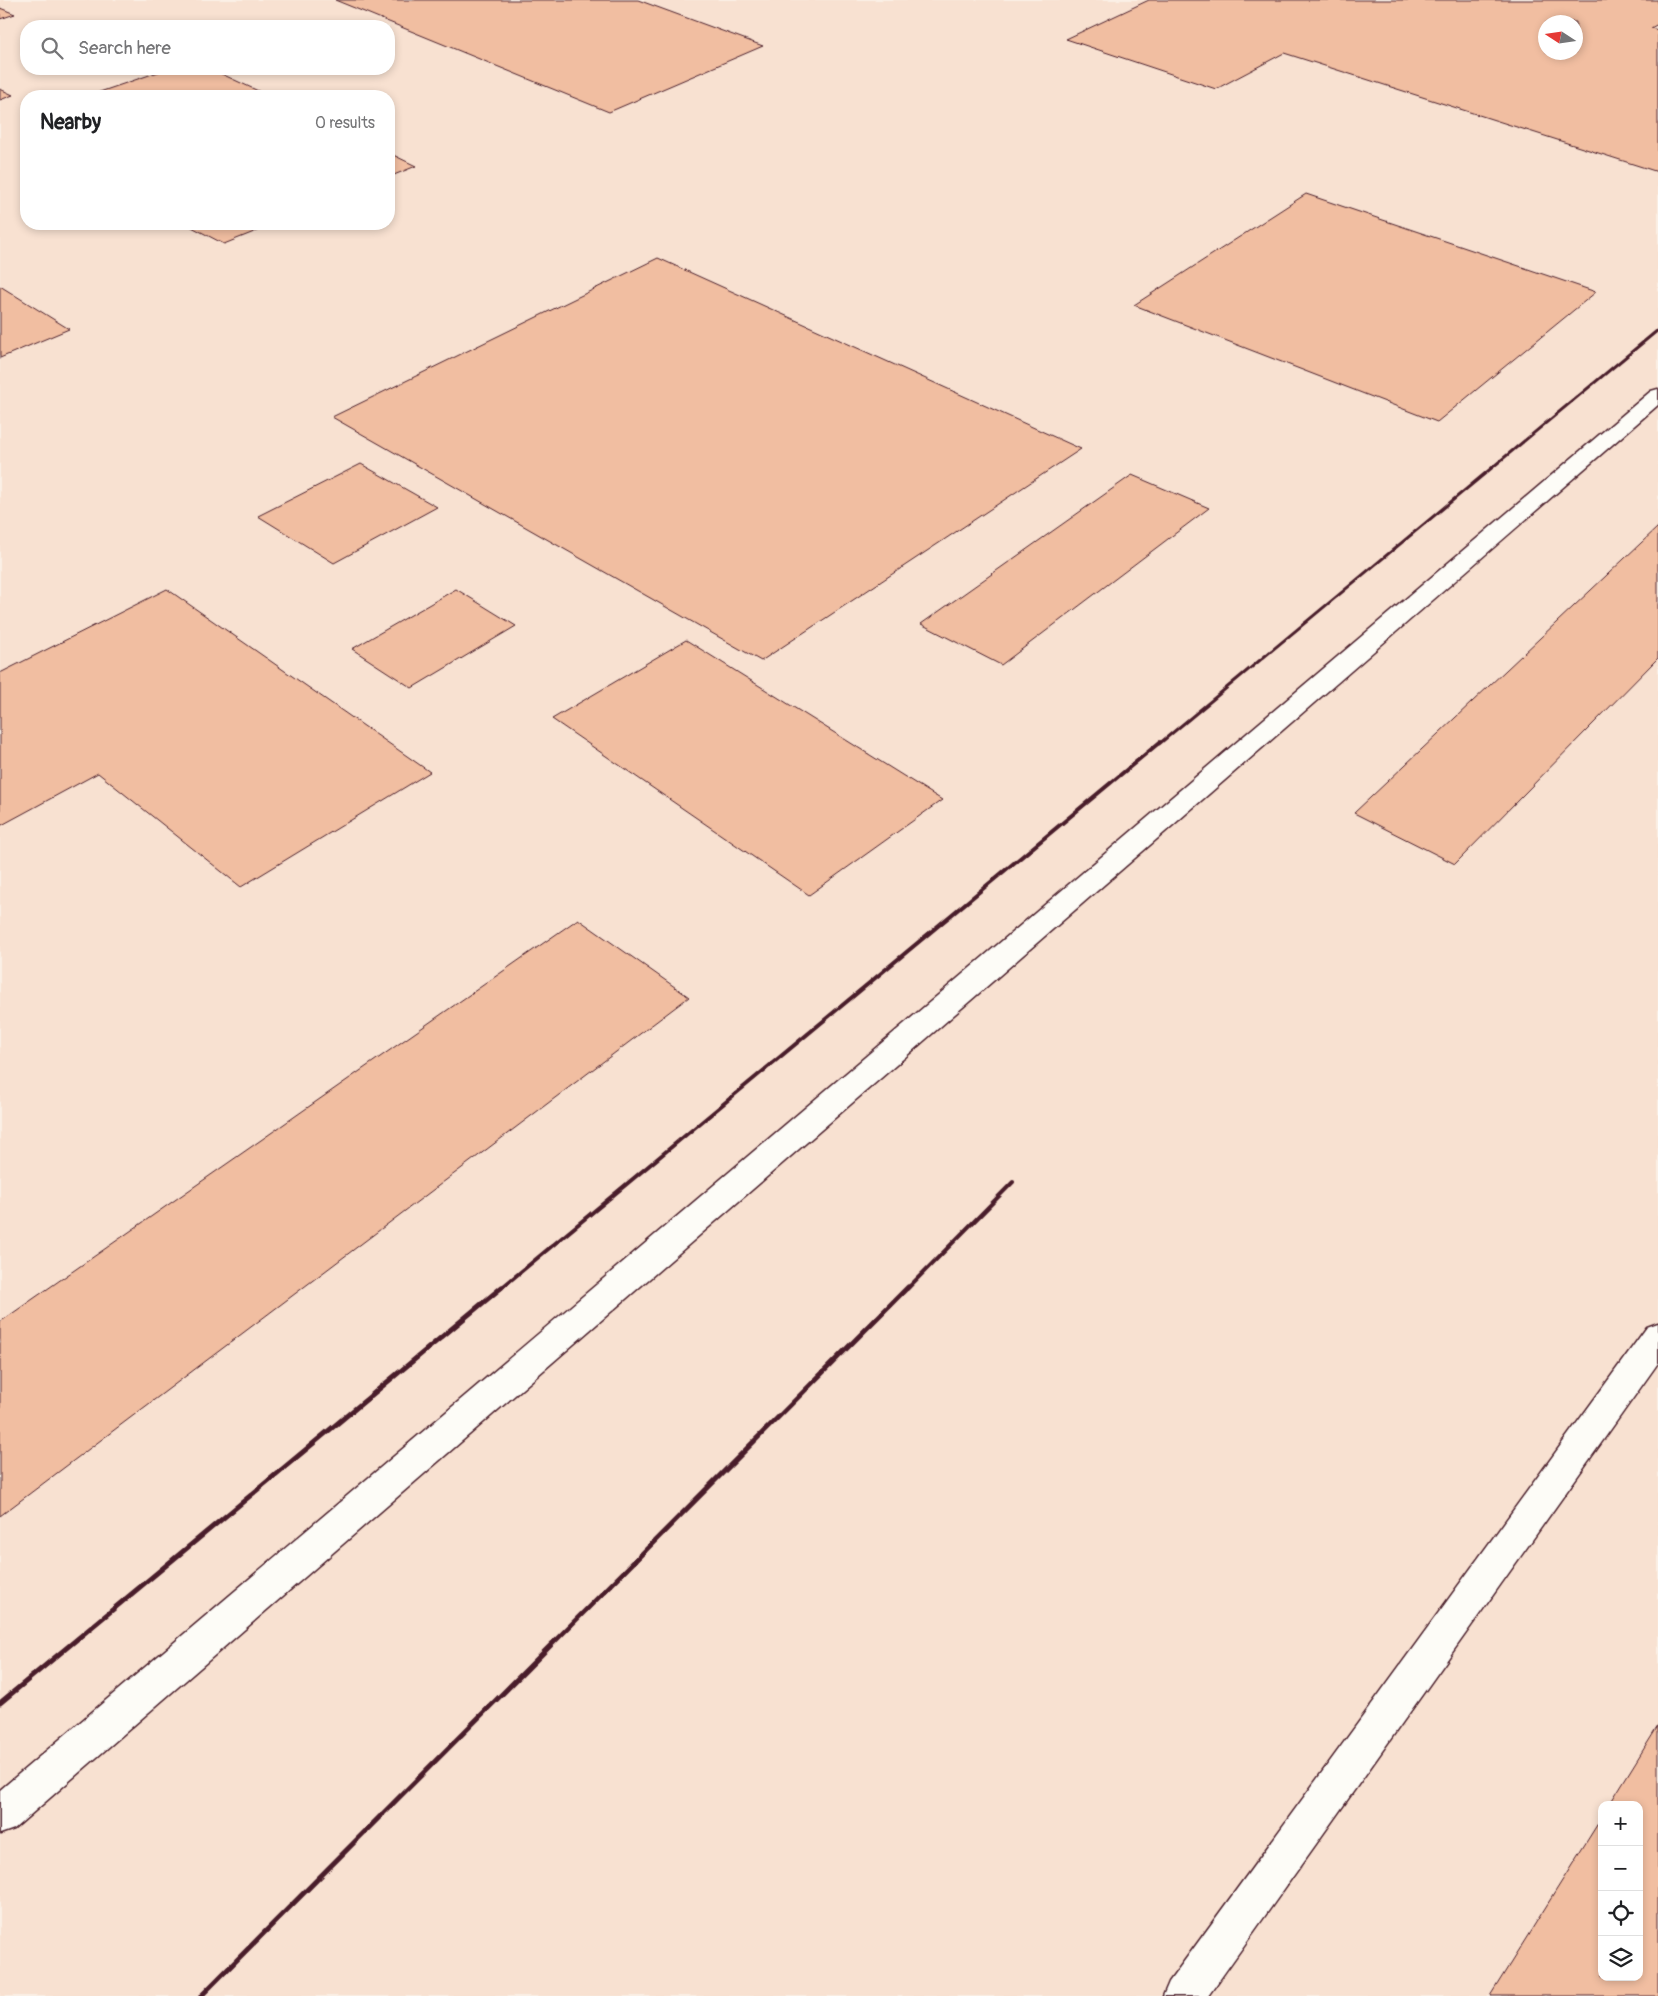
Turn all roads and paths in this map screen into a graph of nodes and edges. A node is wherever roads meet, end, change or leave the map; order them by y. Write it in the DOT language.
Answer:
graph roads {
  1 [pos="1658,395"];
  2 [pos="1658,1337"];
  3 [pos="0,1815"];
  4 [pos="1183,1996"];
  1 -- 3 [label="lane"];
  2 -- 4 [label="lane"];
}
